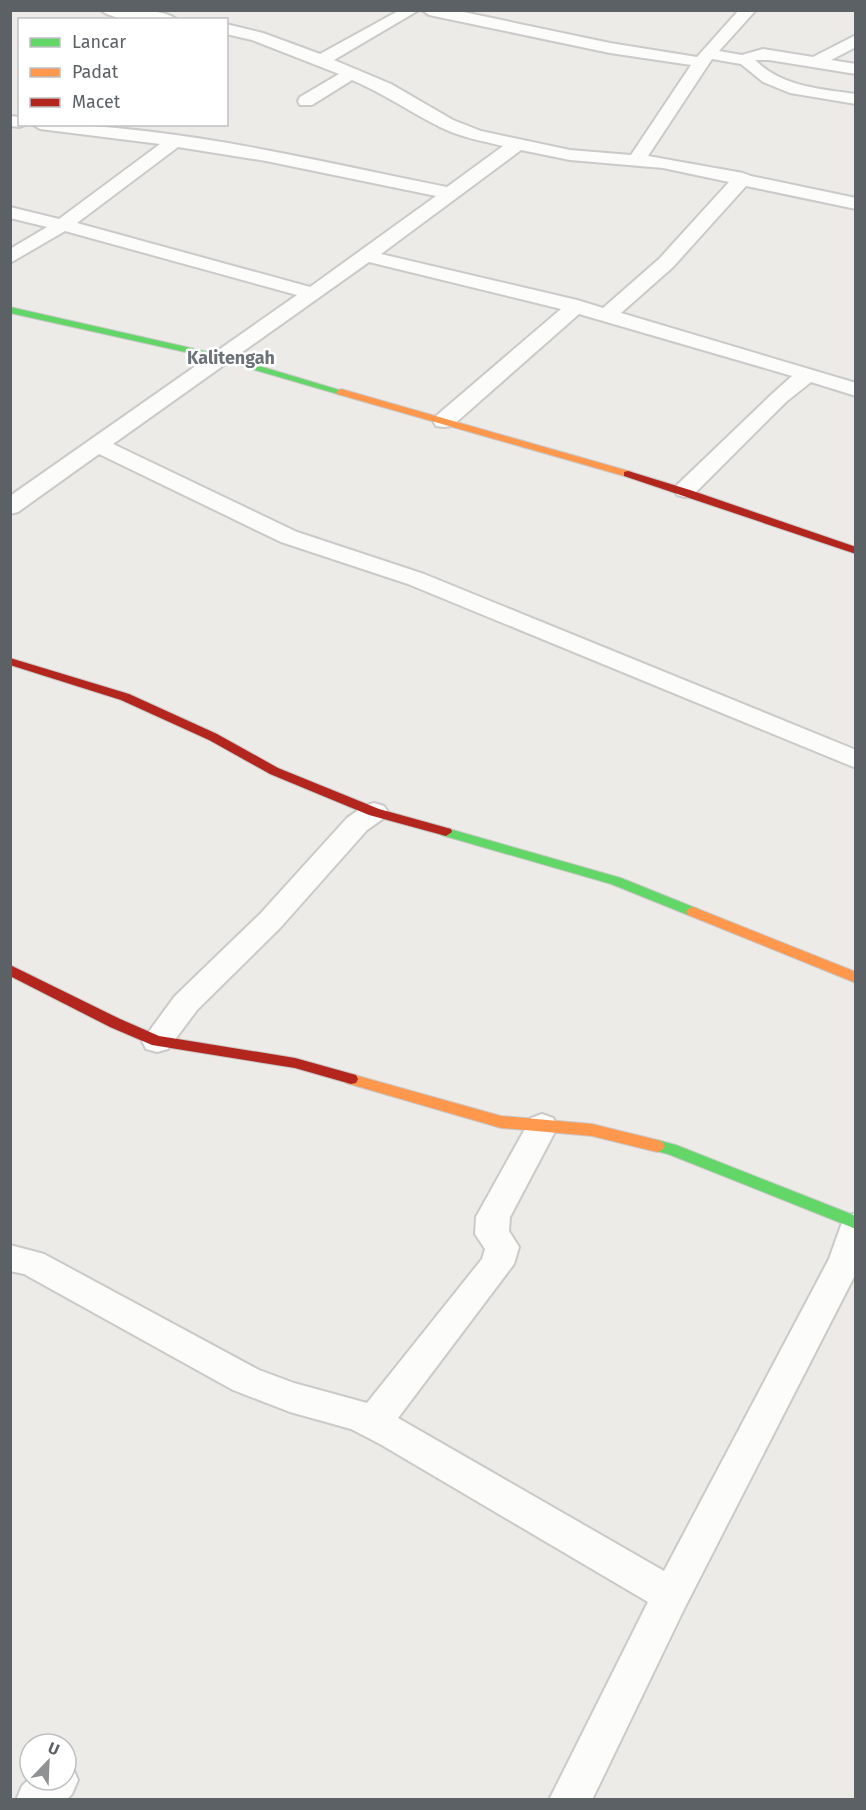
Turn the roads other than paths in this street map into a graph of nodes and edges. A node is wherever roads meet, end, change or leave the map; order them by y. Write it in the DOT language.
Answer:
graph roads {
  1 [pos="108,10"];
  2 [pos="412,10"];
  3 [pos="429,10"];
  4 [pos="749,10"];
  5 [pos="158,18"];
  6 [pos="228,29"];
  7 [pos="855,40"];
  8 [pos="705,58"];
  9 [pos="321,60"];
  10 [pos="746,60"];
  11 [pos="816,63"];
  12 [pos="855,69"];
  13 [pos="352,73"];
  14 [pos="855,99"];
  15 [pos="306,101"];
  16 [pos="55,126"];
  17 [pos="174,142"];
  18 [pos="516,145"];
  19 [pos="637,160"];
  20 [pos="743,178"];
  21 [pos="449,193"];
  22 [pos="855,204"];
  23 [pos="10,212"];
  24 [pos="64,224"];
  25 [pos="366,256"];
  26 [pos="10,257"];
  27 [pos="311,293"];
  28 [pos="577,306"];
  29 [pos="10,310"];
  30 [pos="608,314"];
  31 [pos="223,358"];
  32 [pos="808,374"];
  33 [pos="855,390"];
  34 [pos="444,421"];
  35 [pos="99,446"];
  36 [pos="685,490"];
  37 [pos="10,507"];
  38 [pos="855,551"];
  39 [pos="10,661"];
  40 [pos="855,760"];
  41 [pos="374,812"];
  42 [pos="10,970"];
  43 [pos="855,978"];
  44 [pos="157,1041"];
  45 [pos="542,1126"];
  46 [pos="855,1225"];
  47 [pos="10,1258"];
  48 [pos="373,1423"];
  49 [pos="671,1595"];
  50 [pos="570,1800"];
  1 -- 5 [label="street"];
  2 -- 9 [label="street"];
  3 -- 8 [label="street"];
  4 -- 8 [label="street"];
  6 -- 9 [label="street"];
  7 -- 11 [label="street"];
  8 -- 10 [label="street"];
  8 -- 19 [label="street"];
  9 -- 13 [label="street"];
  10 -- 11 [label="street"];
  10 -- 14 [label="street"];
  11 -- 12 [label="street"];
  13 -- 15 [label="street"];
  13 -- 18 [label="street"];
  16 -- 17 [label="street"];
  17 -- 21 [label="street"];
  17 -- 24 [label="street"];
  18 -- 19 [label="street"];
  18 -- 21 [label="street"];
  19 -- 20 [label="street"];
  20 -- 22 [label="street"];
  20 -- 30 [label="street"];
  21 -- 25 [label="street"];
  23 -- 24 [label="street"];
  24 -- 26 [label="street"];
  24 -- 27 [label="street"];
  25 -- 27 [label="street"];
  25 -- 28 [label="street"];
  27 -- 31 [label="street"];
  28 -- 30 [label="street"];
  28 -- 34 [label="street"];
  29 -- 31 [label="street"];
  30 -- 32 [label="street"];
  31 -- 34 [label="street"];
  31 -- 35 [label="street"];
  32 -- 33 [label="street"];
  32 -- 36 [label="street"];
  34 -- 36 [label="street"];
  35 -- 37 [label="street"];
  35 -- 40 [label="street"];
  36 -- 38 [label="street"];
  39 -- 41 [label="street"];
  41 -- 43 [label="street"];
  41 -- 44 [label="street"];
  42 -- 44 [label="street"];
  44 -- 45 [label="street"];
  45 -- 46 [label="street"];
  45 -- 48 [label="street"];
  46 -- 49 [label="street"];
  47 -- 48 [label="street"];
  48 -- 49 [label="street"];
  49 -- 50 [label="street"];
}
